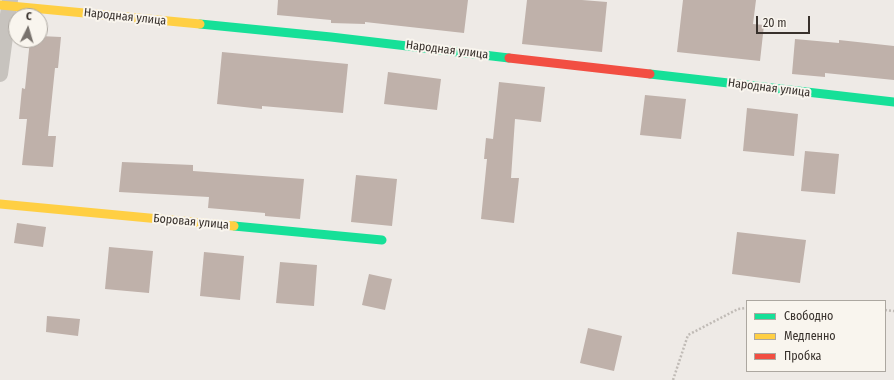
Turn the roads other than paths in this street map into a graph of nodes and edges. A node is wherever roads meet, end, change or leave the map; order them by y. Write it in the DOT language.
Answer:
graph roads {
  1 [pos="7,4"];
  2 [pos="0,74"];
  3 [pos="894,102"];
  4 [pos="0,204"];
  5 [pos="382,240"];
  1 -- 2 [label="street"];
  1 -- 3 [label="street, Народная улица"];
  4 -- 5 [label="street, Боровая улица"];
}
